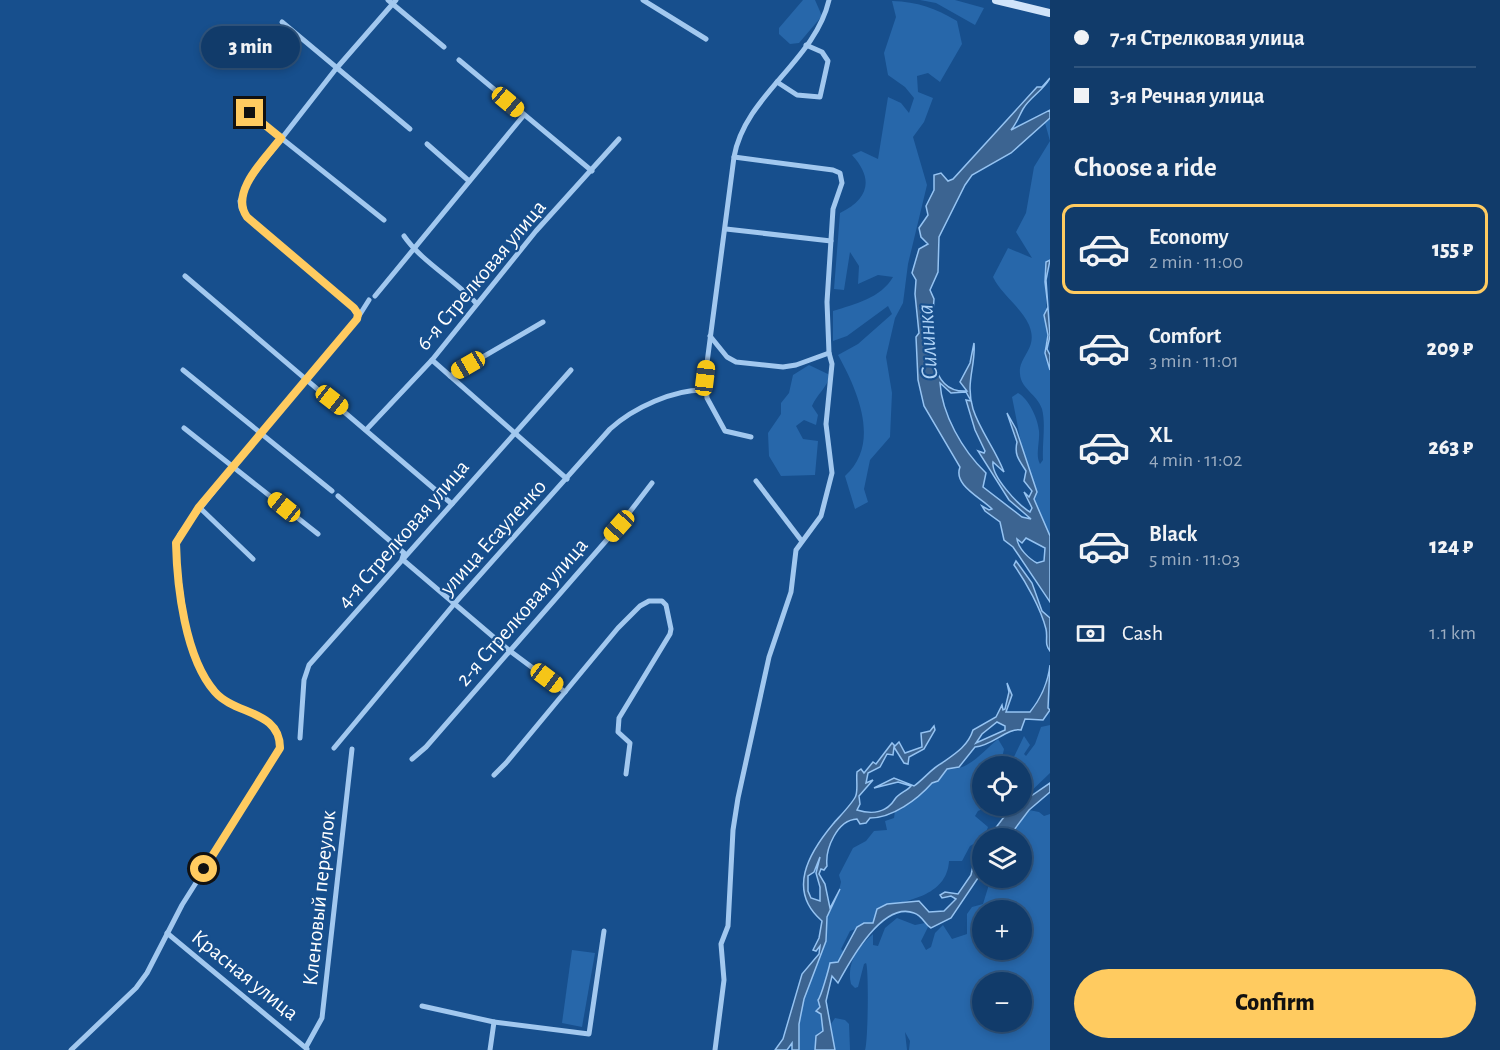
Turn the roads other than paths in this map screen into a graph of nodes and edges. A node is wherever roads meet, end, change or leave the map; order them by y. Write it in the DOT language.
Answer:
graph roads {
  1 [pos="643,0"];
  2 [pos="829,0"];
  3 [pos="996,0"];
  4 [pos="392,1"];
  5 [pos="1050,13"];
  6 [pos="282,22"];
  7 [pos="706,39"];
  8 [pos="806,45"];
  9 [pos="444,47"];
  10 [pos="459,60"];
  11 [pos="335,70"];
  12 [pos="777,82"];
  13 [pos="250,113"];
  14 [pos="524,115"];
  15 [pos="410,129"];
  16 [pos="281,138"];
  17 [pos="619,139"];
  18 [pos="427,144"];
  19 [pos="734,157"];
  20 [pos="592,171"];
  21 [pos="469,181"];
  22 [pos="384,220"];
  23 [pos="726,229"];
  24 [pos="404,236"];
  25 [pos="831,241"];
  26 [pos="412,249"];
  27 [pos="185,276"];
  28 [pos="375,296"];
  29 [pos="369,300"];
  30 [pos="476,303"];
  31 [pos="358,314"];
  32 [pos="543,322"];
  33 [pos="710,336"];
  34 [pos="829,353"];
  35 [pos="432,360"];
  36 [pos="183,370"];
  37 [pos="571,370"];
  38 [pos="450,376"];
  39 [pos="304,379"];
  40 [pos="705,390"];
  41 [pos="184,428"];
  42 [pos="366,430"];
  43 [pos="260,433"];
  44 [pos="514,433"];
  45 [pos="751,436"];
  46 [pos="233,467"];
  47 [pos="567,479"];
  48 [pos="756,481"];
  49 [pos="652,483"];
  50 [pos="332,491"];
  51 [pos="338,496"];
  52 [pos="452,504"];
  53 [pos="199,507"];
  54 [pos="318,534"];
  55 [pos="801,540"];
  56 [pos="253,559"];
  57 [pos="402,559"];
  58 [pos="456,603"];
  59 [pos="510,651"];
  60 [pos="565,692"];
  61 [pos="300,738"];
  62 [pos="334,748"];
  63 [pos="352,749"];
  64 [pos="412,759"];
  65 [pos="626,774"];
  66 [pos="494,775"];
  67 [pos="604,931"];
  68 [pos="167,933"];
  69 [pos="422,1006"];
  70 [pos="494,1022"];
  71 [pos="307,1049"];
  72 [pos="71,1050"];
  73 [pos="490,1050"];
  74 [pos="715,1050"];
  1 -- 7 [label="street"];
  2 -- 8 [label="street"];
  3 -- 5 [label="main road"];
  4 -- 9 [label="street"];
  4 -- 11 [label="street"];
  6 -- 11 [label="street"];
  8 -- 12 [label="street"];
  8 -- 12 [label="street"];
  10 -- 14 [label="street"];
  11 -- 15 [label="street"];
  11 -- 16 [label="street"];
  12 -- 19 [label="street"];
  13 -- 16 [label="street"];
  14 -- 20 [label="street"];
  14 -- 21 [label="street"];
  16 -- 22 [label="street"];
  16 -- 31 [label="street"];
  17 -- 20 [label="street, 6-я Стрелковая улица"];
  18 -- 21 [label="street"];
  19 -- 23 [label="street"];
  19 -- 25 [label="street"];
  20 -- 30 [label="street, 6-я Стрелковая улица"];
  21 -- 26 [label="street"];
  23 -- 25 [label="street"];
  23 -- 33 [label="street"];
  24 -- 26 [label="street"];
  25 -- 34 [label="street"];
  26 -- 28 [label="street"];
  26 -- 30 [label="street"];
  27 -- 39 [label="street"];
  29 -- 31 [label="street"];
  30 -- 35 [label="street, 6-я Стрелковая улица"];
  31 -- 39 [label="street"];
  32 -- 38 [label="street"];
  33 -- 34 [label="street"];
  33 -- 40 [label="street"];
  34 -- 55 [label="street"];
  35 -- 38 [label="street"];
  35 -- 42 [label="street, 6-я Стрелковая улица"];
  36 -- 43 [label="street"];
  37 -- 44 [label="street, 4-я Стрелковая улица"];
  38 -- 44 [label="street"];
  39 -- 42 [label="street"];
  39 -- 43 [label="street"];
  40 -- 45 [label="street"];
  40 -- 47 [label="street, улица Есауленко"];
  41 -- 46 [label="street"];
  42 -- 52 [label="street"];
  43 -- 46 [label="street"];
  43 -- 50 [label="street"];
  44 -- 47 [label="street"];
  44 -- 52 [label="street, 4-я Стрелковая улица"];
  46 -- 53 [label="street"];
  46 -- 54 [label="street"];
  47 -- 58 [label="street, улица Есауленко"];
  48 -- 55 [label="street"];
  49 -- 59 [label="street, 2-я Стрелковая улица"];
  51 -- 57 [label="street"];
  52 -- 57 [label="street, 4-я Стрелковая улица"];
  53 -- 56 [label="street"];
  53 -- 68 [label="street"];
  55 -- 74 [label="street"];
  57 -- 58 [label="street"];
  57 -- 61 [label="street, 4-я Стрелковая улица"];
  58 -- 59 [label="street"];
  58 -- 62 [label="street, улица Есауленко"];
  59 -- 60 [label="street"];
  59 -- 64 [label="street, 2-я Стрелковая улица"];
  60 -- 65 [label="street"];
  60 -- 66 [label="street"];
  63 -- 71 [label="street, Кленовый переулок"];
  67 -- 70 [label="street"];
  68 -- 71 [label="street, Красная улица"];
  68 -- 72 [label="street, Красная улица"];
  69 -- 70 [label="street"];
  70 -- 73 [label="street"];
}
